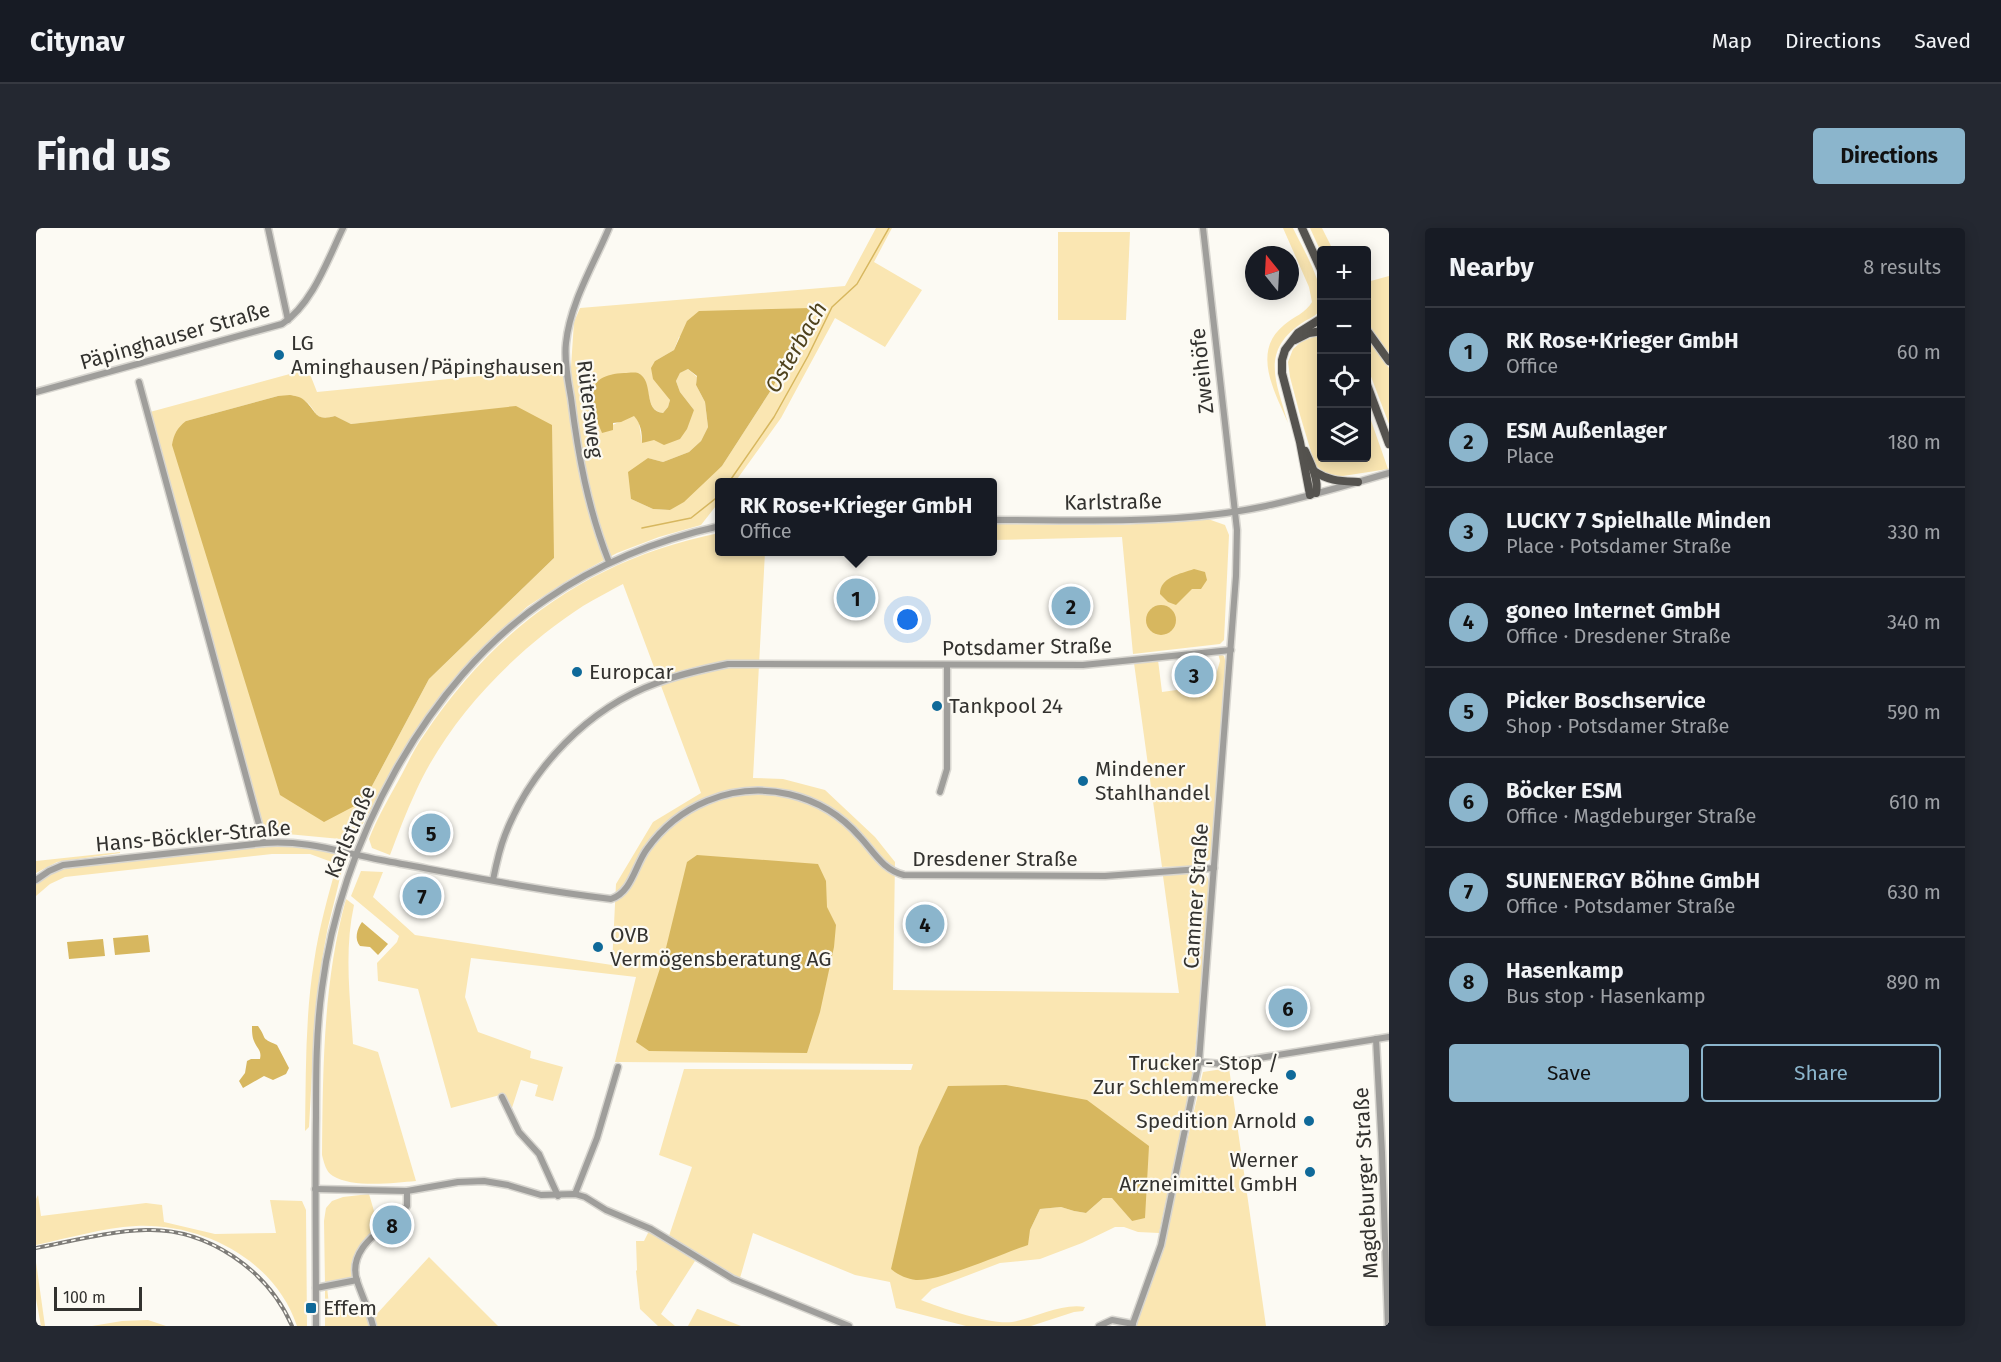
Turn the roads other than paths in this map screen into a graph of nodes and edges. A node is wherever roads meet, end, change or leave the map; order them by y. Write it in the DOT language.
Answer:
graph roads {
  1 [pos="268,228"];
  2 [pos="343,228"];
  3 [pos="609,228"];
  4 [pos="1203,228"];
  5 [pos="1303,228"];
  6 [pos="1317,251"];
  7 [pos="1317,260"];
  8 [pos="288,320"];
  9 [pos="1317,321"];
  10 [pos="1317,332"];
  11 [pos="1371,336"];
  12 [pos="1291,341"];
  13 [pos="1389,361"];
  14 [pos="139,382"];
  15 [pos="36,392"];
  16 [pos="1371,395"];
  17 [pos="1300,442"];
  18 [pos="1389,444"];
  19 [pos="1314,471"];
  20 [pos="1389,473"];
  21 [pos="1358,482"];
  22 [pos="1313,494"];
  23 [pos="1235,511"];
  24 [pos="997,520"];
  25 [pos="715,527"];
  26 [pos="609,562"];
  27 [pos="1231,650"];
  28 [pos="947,665"];
  29 [pos="940,792"];
  30 [pos="264,843"];
  31 [pos="355,855"];
  32 [pos="1214,868"];
  33 [pos="36,880"];
  34 [pos="493,880"];
  35 [pos="1389,1037"];
  36 [pos="1376,1039"];
  37 [pos="1199,1062"];
  38 [pos="618,1067"];
  39 [pos="502,1097"];
  40 [pos="1386,1153"];
  41 [pos="315,1189"];
  42 [pos="407,1191"];
  43 [pos="575,1194"];
  44 [pos="558,1196"];
  45 [pos="357,1280"];
  46 [pos="1388,1287"];
  47 [pos="316,1288"];
  48 [pos="1133,1325"];
  49 [pos="316,1326"];
  50 [pos="373,1326"];
  51 [pos="849,1326"];
  52 [pos="1099,1326"];
  53 [pos="1388,1326"];
  1 -- 8 [label="street"];
  2 -- 8 [label="street, Päpinghauser Straße"];
  3 -- 26 [label="street, Rütersweg"];
  4 -- 23 [label="street, Zweihöfe"];
  5 -- 6 [label="main road"];
  5 -- 7 [label="main road"];
  8 -- 15 [label="street, Päpinghauser Straße"];
  9 -- 12 [label="main road"];
  10 -- 12 [label="main road"];
  11 -- 13 [label="main road"];
  12 -- 17 [label="main road"];
  14 -- 30 [label="street"];
  16 -- 18 [label="main road"];
  17 -- 19 [label="main road"];
  17 -- 22 [label="main road"];
  19 -- 21 [label="main road"];
  19 -- 22 [label="main road"];
  20 -- 21 [label="street"];
  21 -- 22 [label="street"];
  22 -- 23 [label="street"];
  23 -- 24 [label="street, Karlstraße"];
  23 -- 27 [label="street, Cammer Straße"];
  25 -- 26 [label="street, Karlstraße"];
  26 -- 31 [label="street, Karlstraße"];
  27 -- 28 [label="street, Potsdamer Straße"];
  27 -- 32 [label="street, Cammer Straße"];
  28 -- 29 [label="street"];
  28 -- 34 [label="street, Potsdamer Straße"];
  30 -- 31 [label="street, Hans-Böckler-Straße"];
  30 -- 33 [label="street, Hans-Böckler-Straße"];
  31 -- 34 [label="street"];
  31 -- 41 [label="street, Karlstraße"];
  32 -- 34 [label="street, Dresdener Straße"];
  32 -- 37 [label="street, Cammer Straße"];
  35 -- 36 [label="street"];
  36 -- 37 [label="street"];
  36 -- 40 [label="street, Magdeburger Straße"];
  37 -- 48 [label="street, Cammer Straße"];
  38 -- 43 [label="street"];
  39 -- 44 [label="street"];
  40 -- 46 [label="street, Magdeburger Straße"];
  41 -- 42 [label="street"];
  41 -- 47 [label="street, Karlstraße"];
  42 -- 44 [label="street"];
  42 -- 45 [label="street"];
  43 -- 44 [label="street"];
  43 -- 51 [label="street"];
  45 -- 47 [label="street"];
  45 -- 50 [label="street"];
  46 -- 53 [label="street, Magdeburger Straße"];
  47 -- 49 [label="street, Karlstraße"];
  48 -- 52 [label="street"];
}
